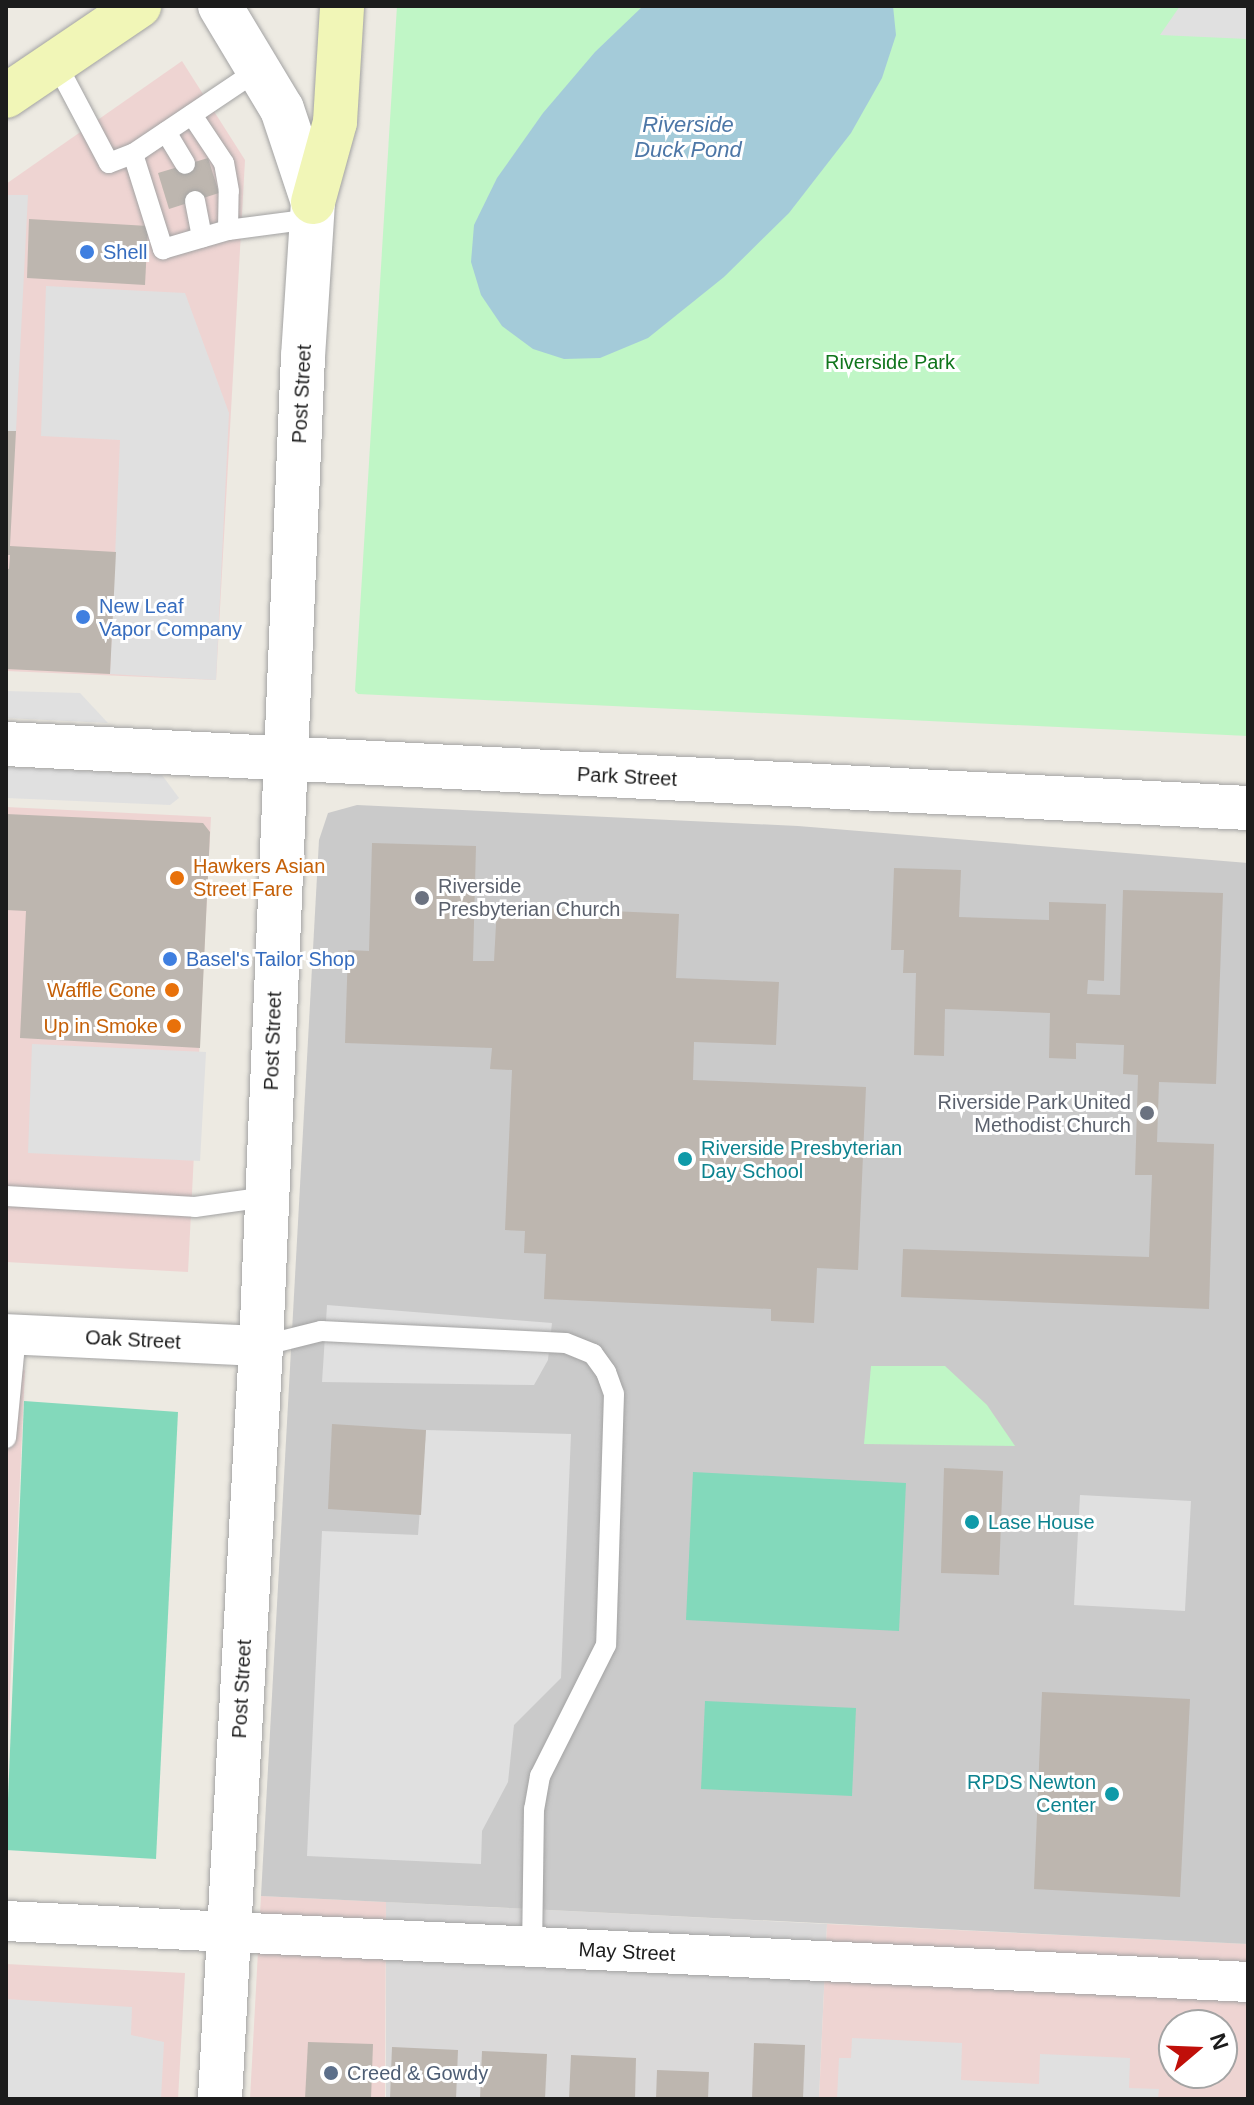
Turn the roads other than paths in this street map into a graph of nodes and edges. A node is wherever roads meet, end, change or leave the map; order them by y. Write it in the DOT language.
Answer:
graph roads {
  1 [pos="139,6"];
  2 [pos="220,6"];
  3 [pos="342,6"];
  4 [pos="56,63"];
  5 [pos="258,70"];
  6 [pos="6,96"];
  7 [pos="192,115"];
  8 [pos="166,132"];
  9 [pos="133,154"];
  10 [pos="185,164"];
  11 [pos="195,201"];
  12 [pos="313,210"];
  13 [pos="228,230"];
  14 [pos="202,237"];
  15 [pos="6,744"];
  16 [pos="287,758"];
  17 [pos="1248,808"];
  18 [pos="6,1196"];
  19 [pos="267,1197"];
  20 [pos="11,1334"];
  21 [pos="261,1346"];
  22 [pos="6,1438"];
  23 [pos="6,1921"];
  24 [pos="229,1933"];
  25 [pos="532,1947"];
  26 [pos="1248,1982"];
  27 [pos="220,2099"];
  1 -- 4 [label="main road"];
  2 -- 5 [label="street, Post Street"];
  3 -- 12 [label="main road"];
  4 -- 6 [label="main road"];
  4 -- 9 [label="lane"];
  5 -- 7 [label="lane"];
  5 -- 12 [label="street, Post Street"];
  7 -- 8 [label="lane"];
  7 -- 13 [label="lane"];
  8 -- 9 [label="lane"];
  8 -- 10 [label="lane"];
  9 -- 14 [label="lane"];
  11 -- 14 [label="lane"];
  12 -- 13 [label="lane"];
  12 -- 16 [label="street, Post Street"];
  13 -- 14 [label="lane"];
  15 -- 16 [label="street, Park Street"];
  16 -- 17 [label="street, Park Street"];
  16 -- 19 [label="street, Post Street"];
  18 -- 19 [label="lane"];
  19 -- 21 [label="street, Post Street"];
  20 -- 21 [label="street, Oak Street"];
  20 -- 22 [label="lane"];
  21 -- 24 [label="street, Post Street"];
  21 -- 25 [label="lane"];
  23 -- 24 [label="street, May Street"];
  24 -- 25 [label="street, May Street"];
  24 -- 27 [label="street, Post Street"];
  25 -- 26 [label="street, May Street"];
}
